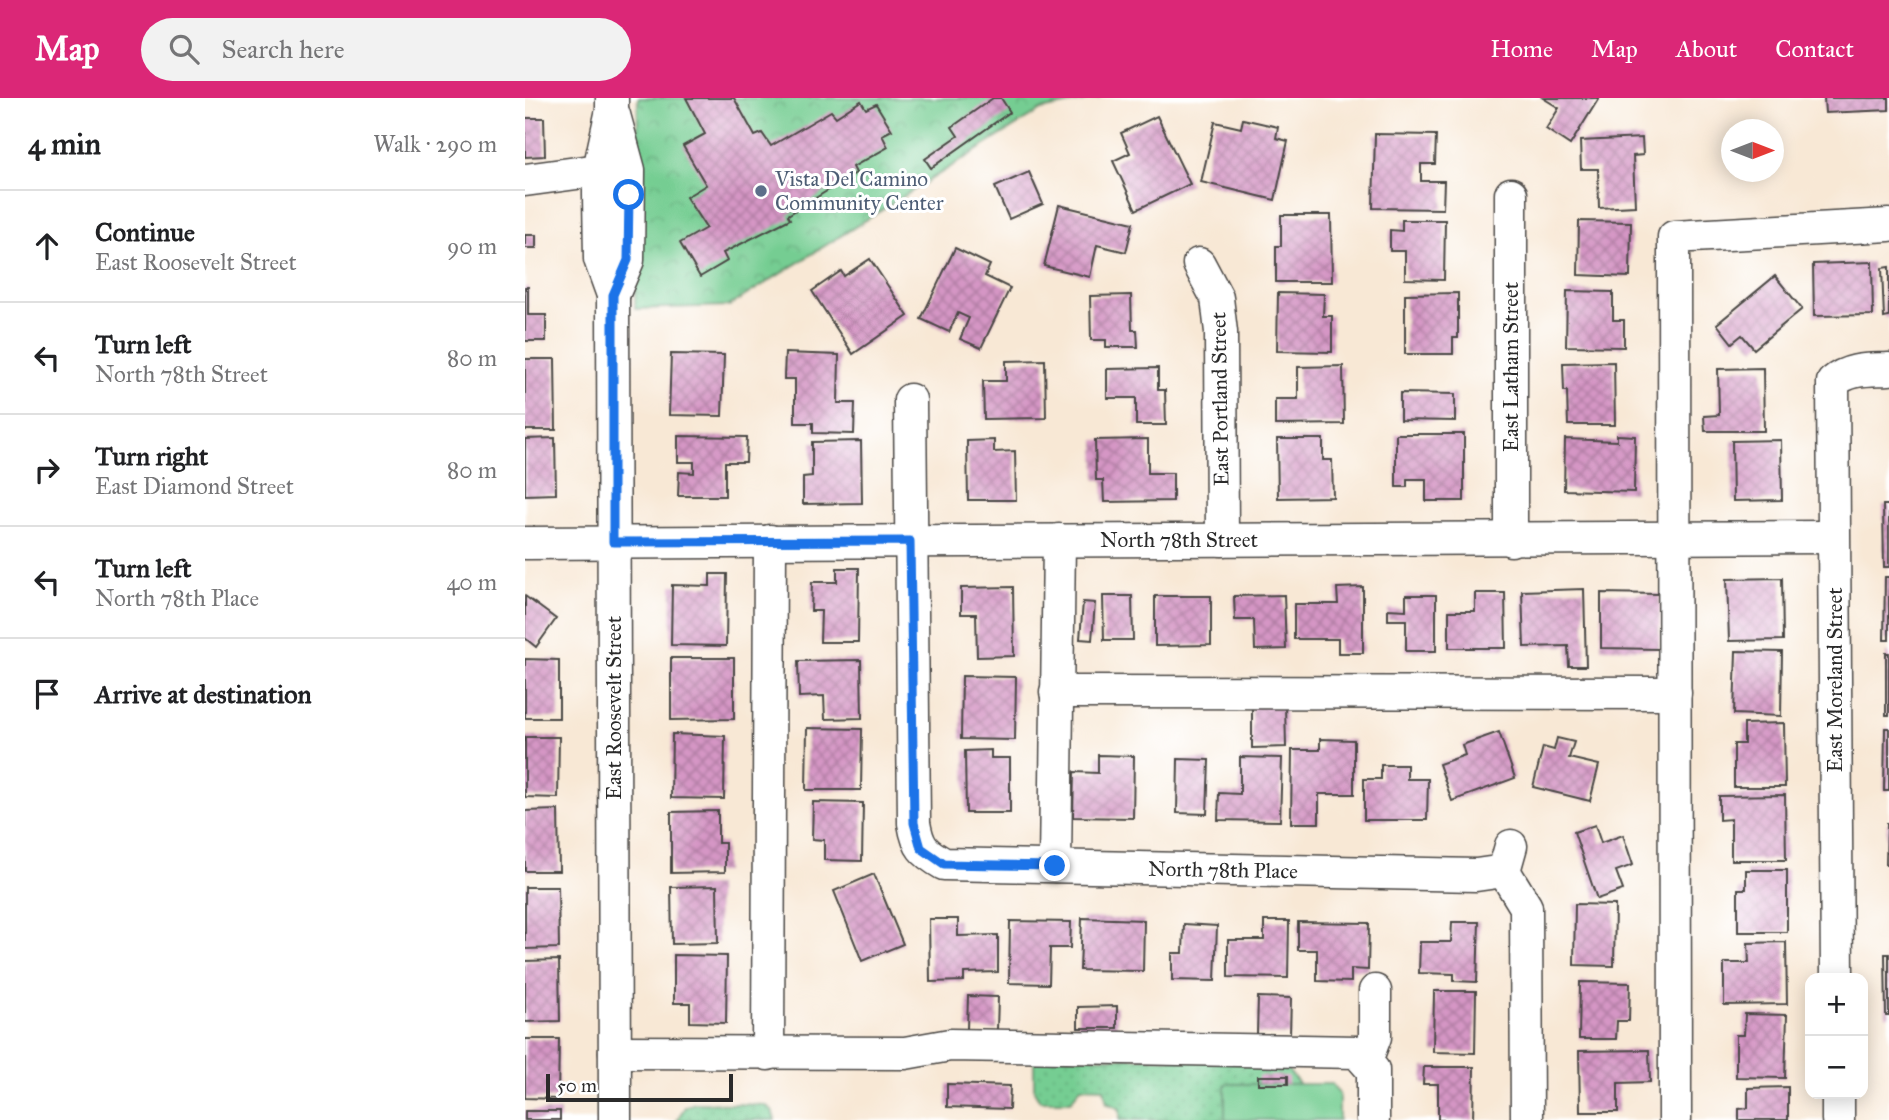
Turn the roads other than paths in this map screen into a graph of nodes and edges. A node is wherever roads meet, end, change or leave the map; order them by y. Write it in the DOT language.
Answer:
graph roads {
  1 [pos="612,104"];
  2 [pos="599,170"];
  3 [pos="525,180"];
  4 [pos="1511,194"];
  5 [pos="1889,225"];
  6 [pos="1199,264"];
  7 [pos="613,295"];
  8 [pos="1889,369"];
  9 [pos="910,400"];
  10 [pos="1833,537"];
  11 [pos="1674,538"];
  12 [pos="1059,540"];
  13 [pos="1222,540"];
  14 [pos="1511,540"];
  15 [pos="771,541"];
  16 [pos="910,541"];
  17 [pos="613,542"];
  18 [pos="525,543"];
  19 [pos="1056,692"];
  20 [pos="1675,693"];
  21 [pos="1055,866"];
  22 [pos="1837,973"];
  23 [pos="1375,991"];
  24 [pos="615,1052"];
  25 [pos="768,1054"];
  26 [pos="1366,1061"];
  27 [pos="1838,1099"];
  28 [pos="615,1120"];
  29 [pos="1373,1120"];
  30 [pos="1527,1120"];
  31 [pos="1675,1120"];
  32 [pos="1838,1120"];
  1 -- 2 [label="street, East Roosevelt Street"];
  1 -- 7 [label="street, East Roosevelt Street"];
  2 -- 3 [label="street"];
  2 -- 7 [label="street, East Roosevelt Street"];
  4 -- 14 [label="street, East Latham Street"];
  5 -- 11 [label="street"];
  6 -- 13 [label="street, East Portland Street"];
  7 -- 17 [label="street, East Roosevelt Street"];
  8 -- 10 [label="street, East Moreland Street"];
  9 -- 16 [label="street"];
  10 -- 11 [label="street, North 78th Street"];
  10 -- 22 [label="street, East Moreland Street"];
  11 -- 14 [label="street, North 78th Street"];
  11 -- 20 [label="street"];
  12 -- 13 [label="street, North 78th Street"];
  12 -- 16 [label="street, North 78th Street"];
  12 -- 19 [label="street"];
  13 -- 14 [label="street, North 78th Street"];
  15 -- 16 [label="street, North 78th Street"];
  15 -- 17 [label="street, North 78th Street"];
  15 -- 25 [label="street"];
  16 -- 21 [label="street, North 78th Place"];
  17 -- 18 [label="street, North 78th Street"];
  17 -- 24 [label="street, East Roosevelt Street"];
  19 -- 20 [label="street"];
  19 -- 21 [label="street"];
  20 -- 31 [label="street"];
  21 -- 30 [label="street, North 78th Place"];
  23 -- 26 [label="street"];
  24 -- 25 [label="street"];
  24 -- 28 [label="street, East Roosevelt Street"];
  25 -- 26 [label="street"];
  26 -- 29 [label="street"];
  27 -- 32 [label="street"];
}
